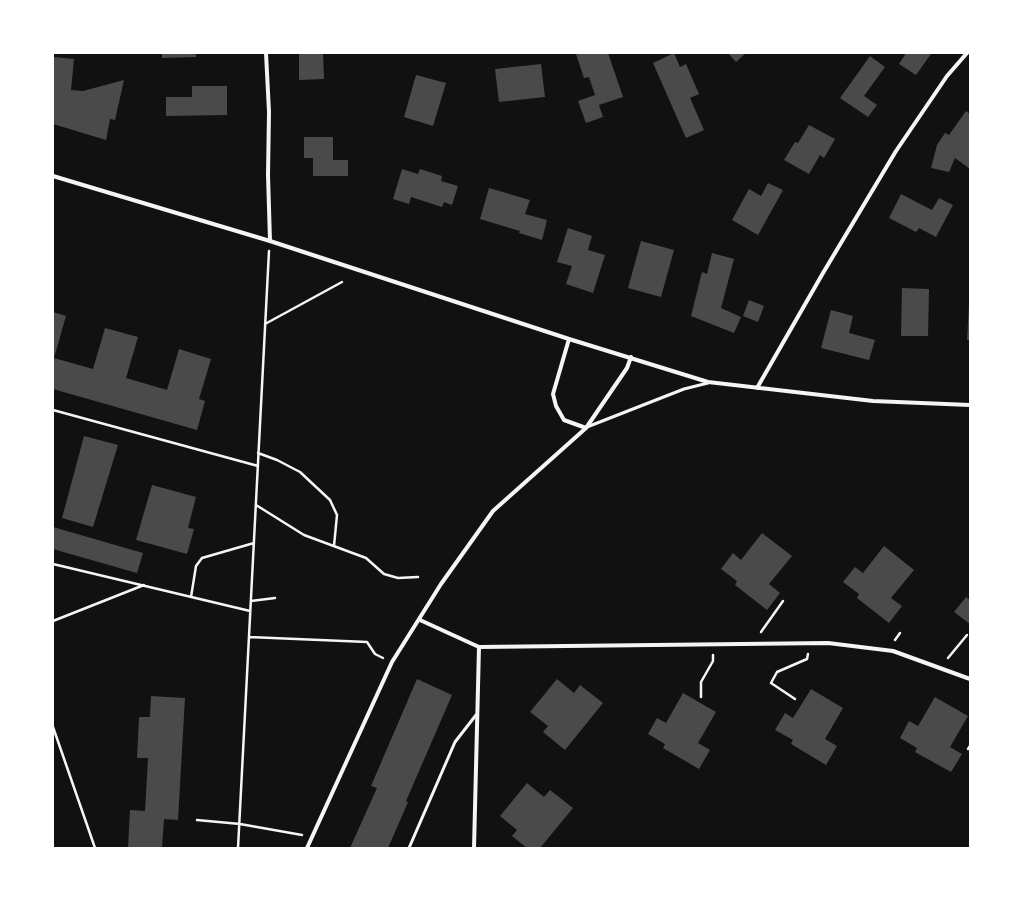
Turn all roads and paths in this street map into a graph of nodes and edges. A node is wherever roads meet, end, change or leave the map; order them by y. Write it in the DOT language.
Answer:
graph roads {
  1 [pos="266,53"];
  2 [pos="968,53"];
  3 [pos="53,176"];
  4 [pos="270,241"];
  5 [pos="268,257"];
  6 [pos="342,282"];
  7 [pos="265,324"];
  8 [pos="569,339"];
  9 [pos="631,357"];
  10 [pos="708,382"];
  11 [pos="758,388"];
  12 [pos="970,405"];
  13 [pos="53,410"];
  14 [pos="586,428"];
  15 [pos="258,453"];
  16 [pos="258,466"];
  17 [pos="256,505"];
  18 [pos="254,543"];
  19 [pos="334,546"];
  20 [pos="53,564"];
  21 [pos="418,577"];
  22 [pos="144,584"];
  23 [pos="191,597"];
  24 [pos="275,598"];
  25 [pos="251,601"];
  26 [pos="783,601"];
  27 [pos="250,611"];
  28 [pos="420,620"];
  29 [pos="53,621"];
  30 [pos="967,635"];
  31 [pos="759,636"];
  32 [pos="249,637"];
  33 [pos="714,644"];
  34 [pos="812,644"];
  35 [pos="479,647"];
  36 [pos="392,662"];
  37 [pos="940,668"];
  38 [pos="970,680"];
  39 [pos="701,697"];
  40 [pos="795,699"];
  41 [pos="476,715"];
  42 [pos="53,727"];
  43 [pos="197,820"];
  44 [pos="240,824"];
  45 [pos="312,836"];
  46 [pos="96,848"];
  47 [pos="238,848"];
  48 [pos="307,848"];
  49 [pos="409,848"];
  50 [pos="474,848"];
  1 -- 4 [label="street"];
  2 -- 11 [label="street"];
  3 -- 4 [label="street"];
  4 -- 8 [label="street"];
  5 -- 7 [label="path"];
  6 -- 7 [label="path"];
  7 -- 15 [label="path"];
  8 -- 9 [label="street"];
  8 -- 14 [label="street"];
  9 -- 10 [label="street"];
  9 -- 14 [label="street"];
  10 -- 11 [label="street"];
  10 -- 14 [label="lane"];
  11 -- 12 [label="street"];
  13 -- 16 [label="path"];
  14 -- 28 [label="street"];
  15 -- 16 [label="path"];
  15 -- 19 [label="path"];
  16 -- 17 [label="path"];
  17 -- 18 [label="path"];
  17 -- 19 [label="path"];
  18 -- 23 [label="path"];
  18 -- 25 [label="path"];
  19 -- 21 [label="path"];
  20 -- 22 [label="path"];
  22 -- 23 [label="path"];
  22 -- 29 [label="path"];
  23 -- 27 [label="path"];
  24 -- 25 [label="path"];
  25 -- 27 [label="path"];
  26 -- 31 [label="path"];
  27 -- 32 [label="path"];
  28 -- 35 [label="street"];
  28 -- 36 [label="street"];
  30 -- 37 [label="path"];
  32 -- 36 [label="path"];
  32 -- 44 [label="path"];
  33 -- 34 [label="street"];
  33 -- 35 [label="street"];
  33 -- 39 [label="path"];
  34 -- 37 [label="street"];
  34 -- 40 [label="path"];
  35 -- 41 [label="street"];
  36 -- 45 [label="street"];
  37 -- 38 [label="street"];
  41 -- 49 [label="lane"];
  41 -- 50 [label="street"];
  42 -- 46 [label="path"];
  43 -- 44 [label="path"];
  44 -- 45 [label="path"];
  44 -- 47 [label="path"];
  45 -- 48 [label="street"];
}
